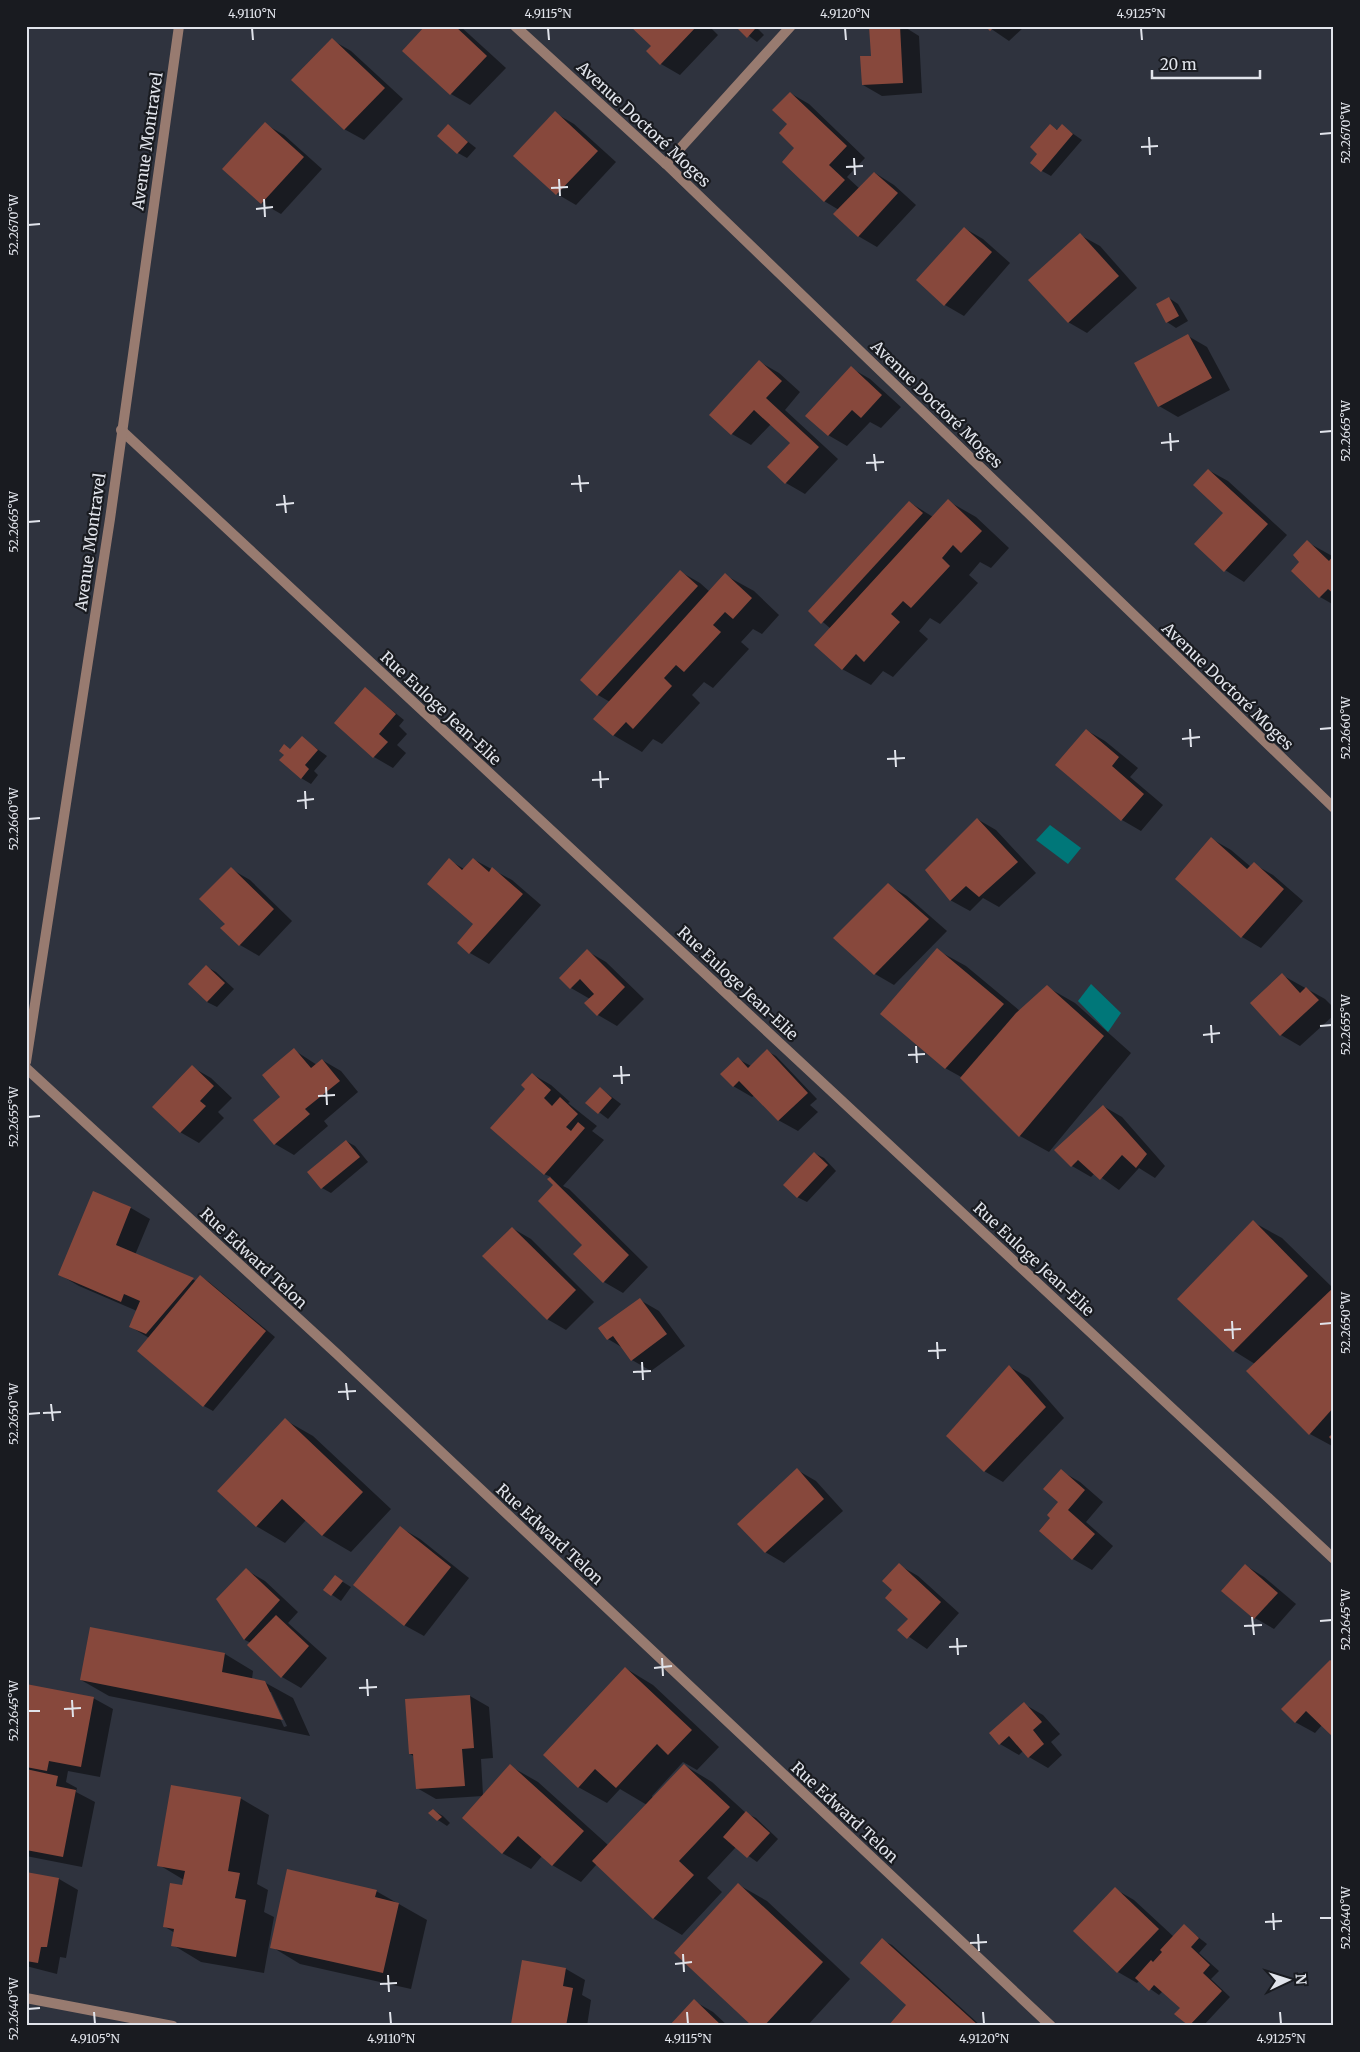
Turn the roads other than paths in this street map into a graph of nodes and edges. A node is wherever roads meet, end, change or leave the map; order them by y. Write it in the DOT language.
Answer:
graph roads {
  1 [pos="179,26"];
  2 [pos="515,26"];
  3 [pos="791,26"];
  4 [pos="666,164"];
  5 [pos="121,430"];
  6 [pos="1334,808"];
  7 [pos="26,1062"];
  8 [pos="26,1068"];
  9 [pos="1334,1558"];
  10 [pos="26,1998"];
  11 [pos="172,2026"];
  12 [pos="1051,2026"];
  1 -- 5 [label="street, Avenue Montravel"];
  2 -- 4 [label="street, Avenue Doctoré Moges"];
  3 -- 4 [label="street"];
  4 -- 6 [label="street, Avenue Doctoré Moges"];
  5 -- 7 [label="street, Avenue Montravel"];
  5 -- 9 [label="street, Rue Euloge Jean-Elie"];
  8 -- 12 [label="street, Rue Edward Telon"];
  10 -- 11 [label="street"];
}
